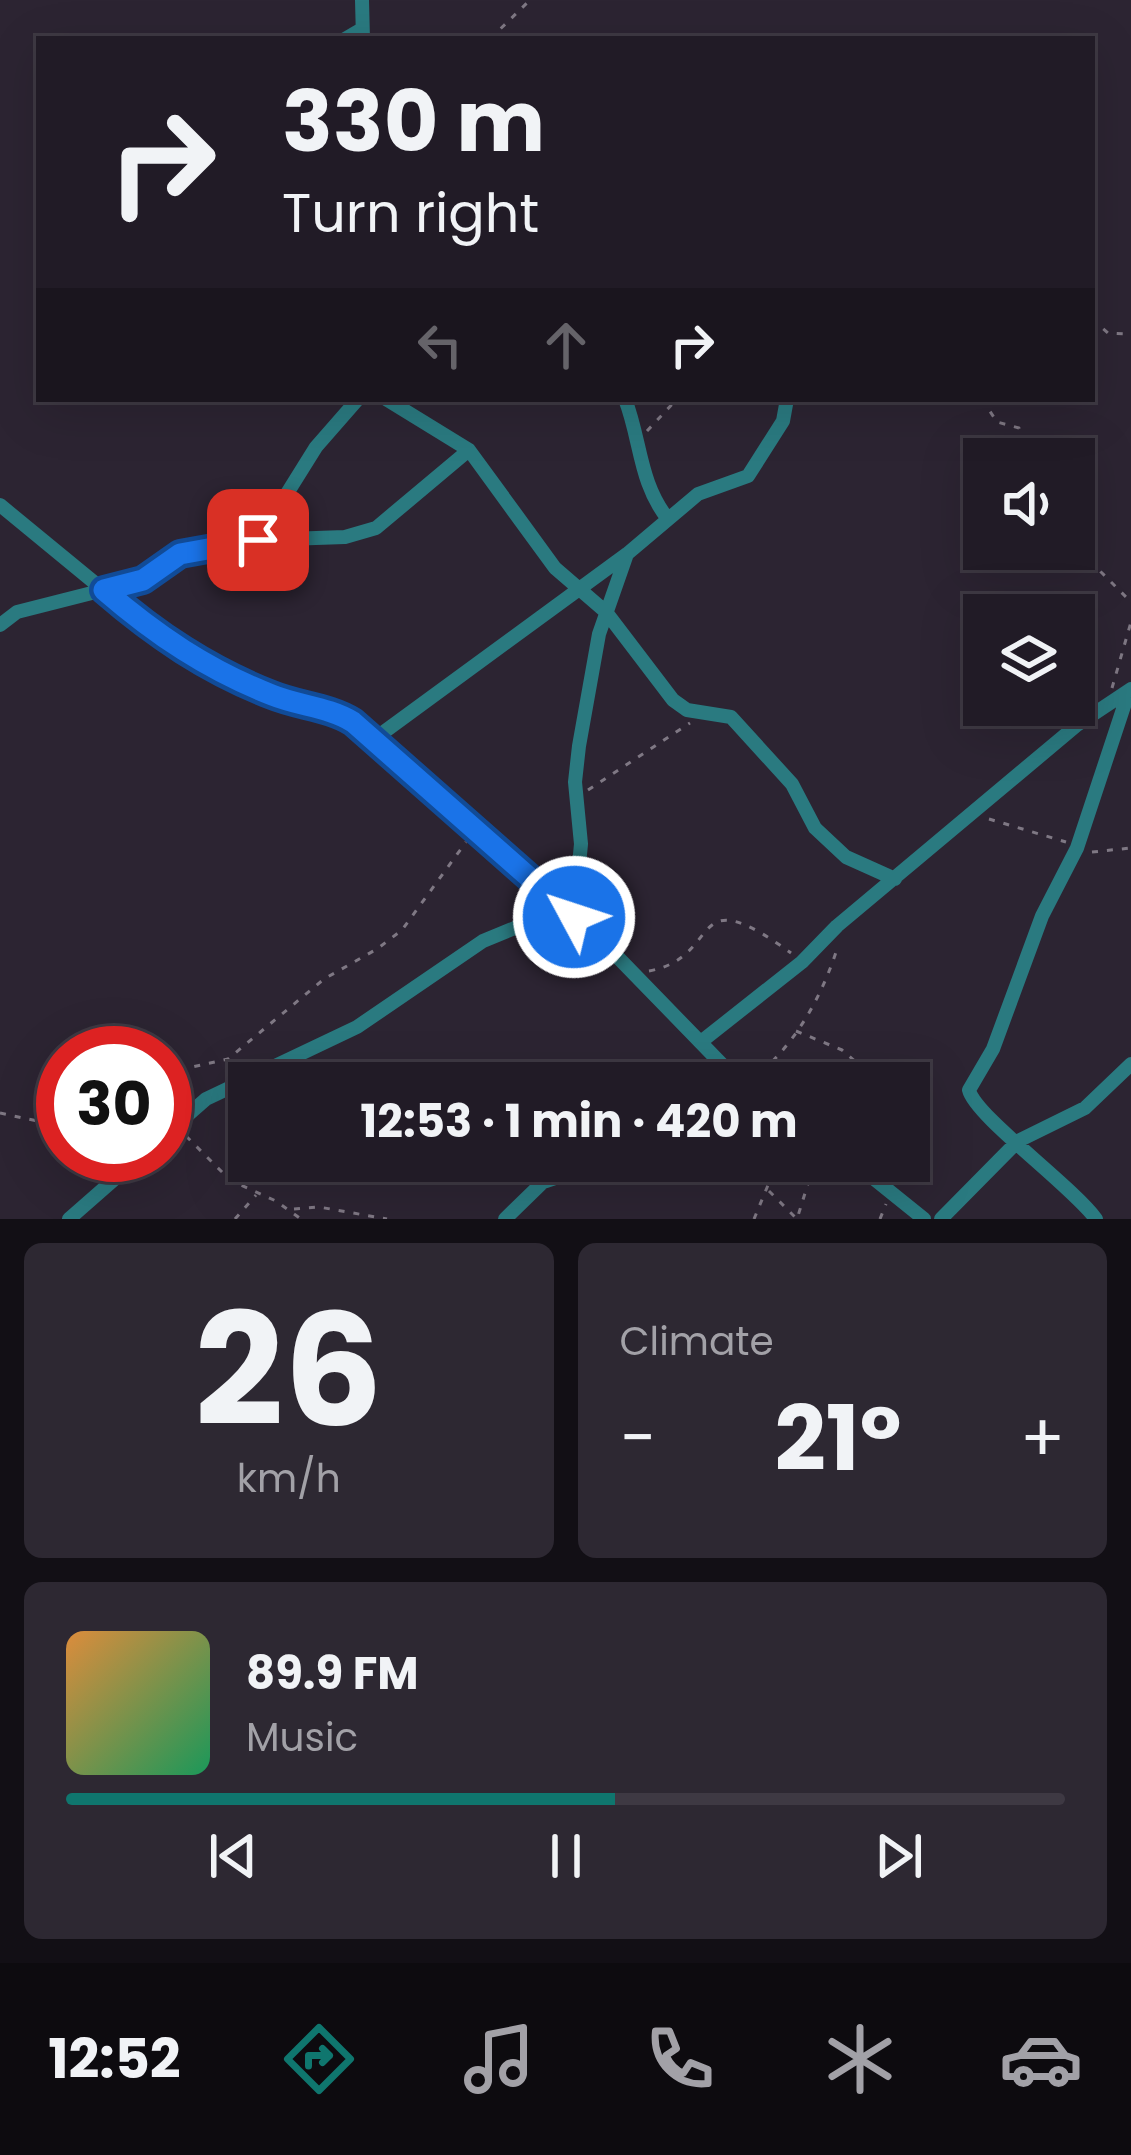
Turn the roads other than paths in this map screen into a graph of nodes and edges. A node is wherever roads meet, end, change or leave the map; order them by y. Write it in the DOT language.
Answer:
graph roads {
  1 [pos="362,0"];
  2 [pos="362,34"];
  3 [pos="355,402"];
  4 [pos="391,402"];
  5 [pos="626,402"];
  6 [pos="786,402"];
  7 [pos="469,450"];
  8 [pos="0,505"];
  9 [pos="668,519"];
  10 [pos="258,540"];
  11 [pos="627,554"];
  12 [pos="104,590"];
  13 [pos="577,591"];
  14 [pos="606,612"];
  15 [pos="0,625"];
  16 [pos="1130,690"];
  17 [pos="373,740"];
  18 [pos="895,879"];
  19 [pos="574,917"];
  20 [pos="702,1041"];
  21 [pos="722,1062"];
  22 [pos="1131,1064"];
  23 [pos="192,1112"];
  24 [pos="1018,1141"];
  25 [pos="111,1182"];
  26 [pos="543,1182"];
  27 [pos="879,1182"];
  28 [pos="69,1219"];
  29 [pos="505,1219"];
  30 [pos="924,1219"];
  31 [pos="941,1219"];
  32 [pos="1096,1219"];
  1 -- 2 [label="street"];
  3 -- 10 [label="street"];
  4 -- 7 [label="street"];
  5 -- 9 [label="street"];
  6 -- 9 [label="street"];
  7 -- 10 [label="street"];
  7 -- 13 [label="street"];
  8 -- 12 [label="street"];
  9 -- 11 [label="street"];
  10 -- 12 [label="street"];
  11 -- 13 [label="street"];
  11 -- 14 [label="street"];
  12 -- 15 [label="street"];
  12 -- 17 [label="street"];
  13 -- 14 [label="street"];
  13 -- 17 [label="street"];
  14 -- 18 [label="street"];
  14 -- 19 [label="street"];
  16 -- 18 [label="street"];
  16 -- 24 [label="street"];
  17 -- 19 [label="street"];
  18 -- 20 [label="street"];
  19 -- 20 [label="street"];
  19 -- 23 [label="street"];
  20 -- 21 [label="street"];
  22 -- 24 [label="street"];
  24 -- 31 [label="street"];
  24 -- 32 [label="street"];
  25 -- 28 [label="street"];
  26 -- 29 [label="street"];
  27 -- 30 [label="street"];
}
